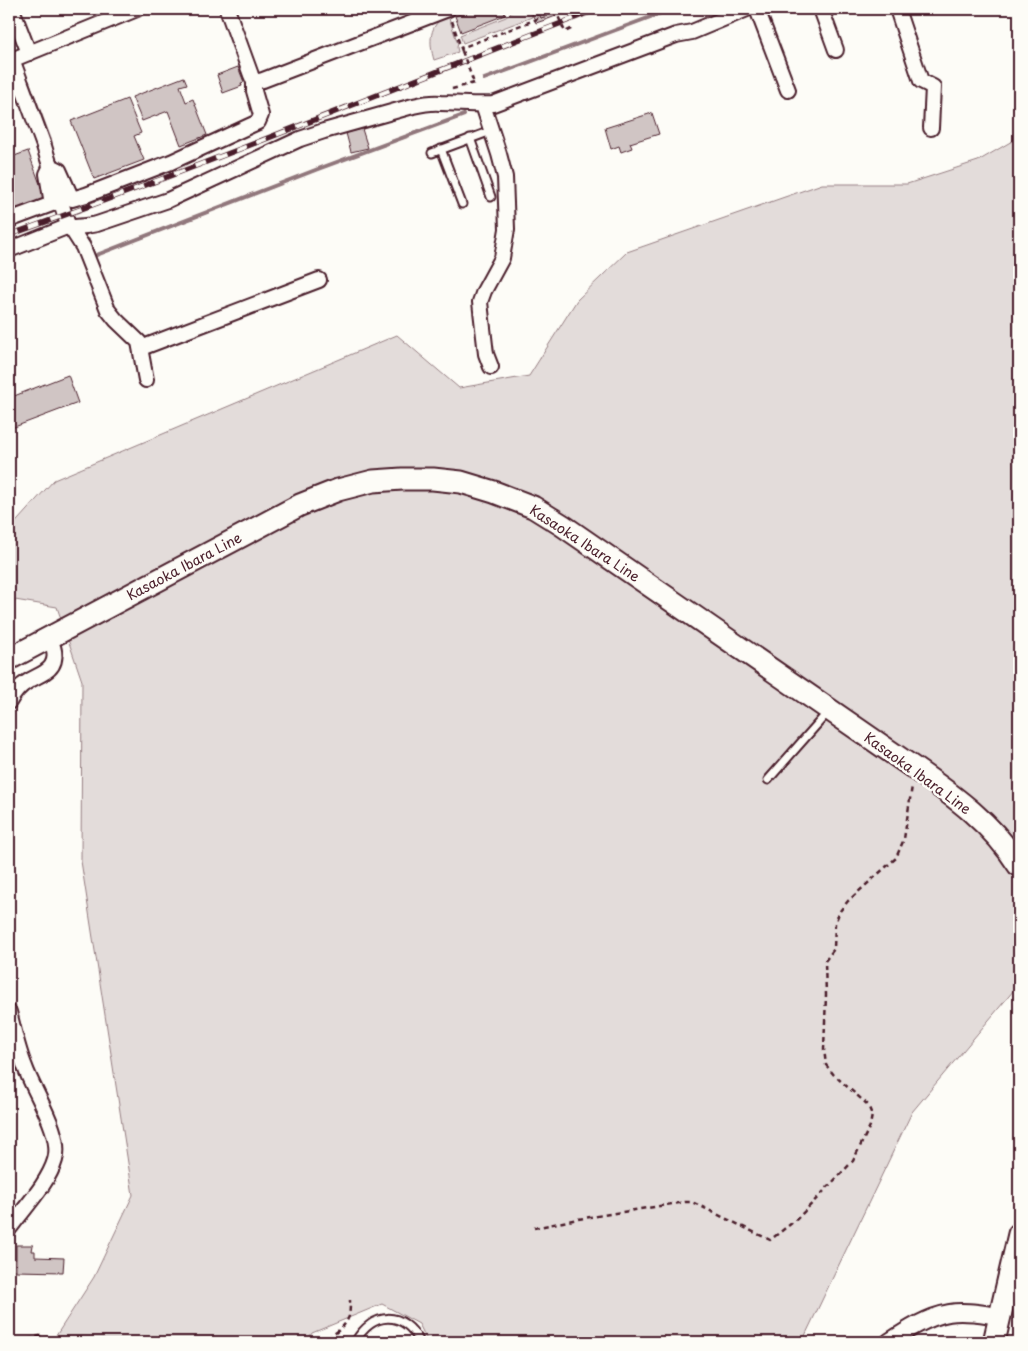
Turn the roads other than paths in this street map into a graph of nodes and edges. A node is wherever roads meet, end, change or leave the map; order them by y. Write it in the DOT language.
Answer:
graph roads {
  1 [pos="12,9"];
  2 [pos="137,9"];
  3 [pos="227,9"];
  4 [pos="747,9"];
  5 [pos="757,9"];
  6 [pos="820,9"];
  7 [pos="897,9"];
  8 [pos="122,11"];
  9 [pos="449,13"];
  10 [pos="836,50"];
  11 [pos="29,53"];
  12 [pos="11,60"];
  13 [pos="254,82"];
  14 [pos="788,90"];
  15 [pos="482,105"];
  16 [pos="931,128"];
  17 [pos="491,131"];
  18 [pos="470,138"];
  19 [pos="441,149"];
  20 [pos="432,153"];
  21 [pos="51,166"];
  22 [pos="491,198"];
  23 [pos="462,204"];
  24 [pos="9,220"];
  25 [pos="71,227"];
  26 [pos="9,250"];
  27 [pos="319,280"];
  28 [pos="141,348"];
  29 [pos="491,367"];
  30 [pos="146,380"];
  31 [pos="49,638"];
  32 [pos="9,659"];
  33 [pos="9,702"];
  34 [pos="830,710"];
  35 [pos="768,780"];
  36 [pos="1019,866"];
  37 [pos="9,1012"];
  38 [pos="9,1229"];
  39 [pos="1019,1234"];
  40 [pos="1000,1316"];
  41 [pos="355,1342"];
  42 [pos="420,1342"];
  43 [pos="889,1342"];
  44 [pos="994,1342"];
  1 -- 11 [label="street"];
  2 -- 8 [label="street"];
  3 -- 13 [label="street"];
  4 -- 15 [label="street"];
  5 -- 14 [label="street"];
  6 -- 10 [label="street"];
  7 -- 16 [label="street"];
  8 -- 11 [label="street"];
  9 -- 13 [label="street"];
  11 -- 12 [label="street"];
  12 -- 21 [label="street"];
  13 -- 21 [label="street"];
  15 -- 17 [label="street"];
  15 -- 25 [label="street"];
  17 -- 18 [label="lane"];
  17 -- 29 [label="street"];
  18 -- 19 [label="lane"];
  18 -- 22 [label="lane"];
  19 -- 20 [label="lane"];
  19 -- 23 [label="lane"];
  21 -- 24 [label="street"];
  21 -- 25 [label="street"];
  25 -- 26 [label="street"];
  25 -- 28 [label="street"];
  27 -- 28 [label="street"];
  28 -- 30 [label="street"];
  31 -- 32 [label="main road, Kasaoka Ibara Line"];
  31 -- 33 [label="street"];
  31 -- 34 [label="main road, Kasaoka Ibara Line"];
  34 -- 35 [label="lane"];
  34 -- 36 [label="main road, Kasaoka Ibara Line"];
  37 -- 38 [label="street"];
  39 -- 40 [label="main road"];
  40 -- 43 [label="street"];
  40 -- 44 [label="main road"];
  41 -- 42 [label="lane"];
}
